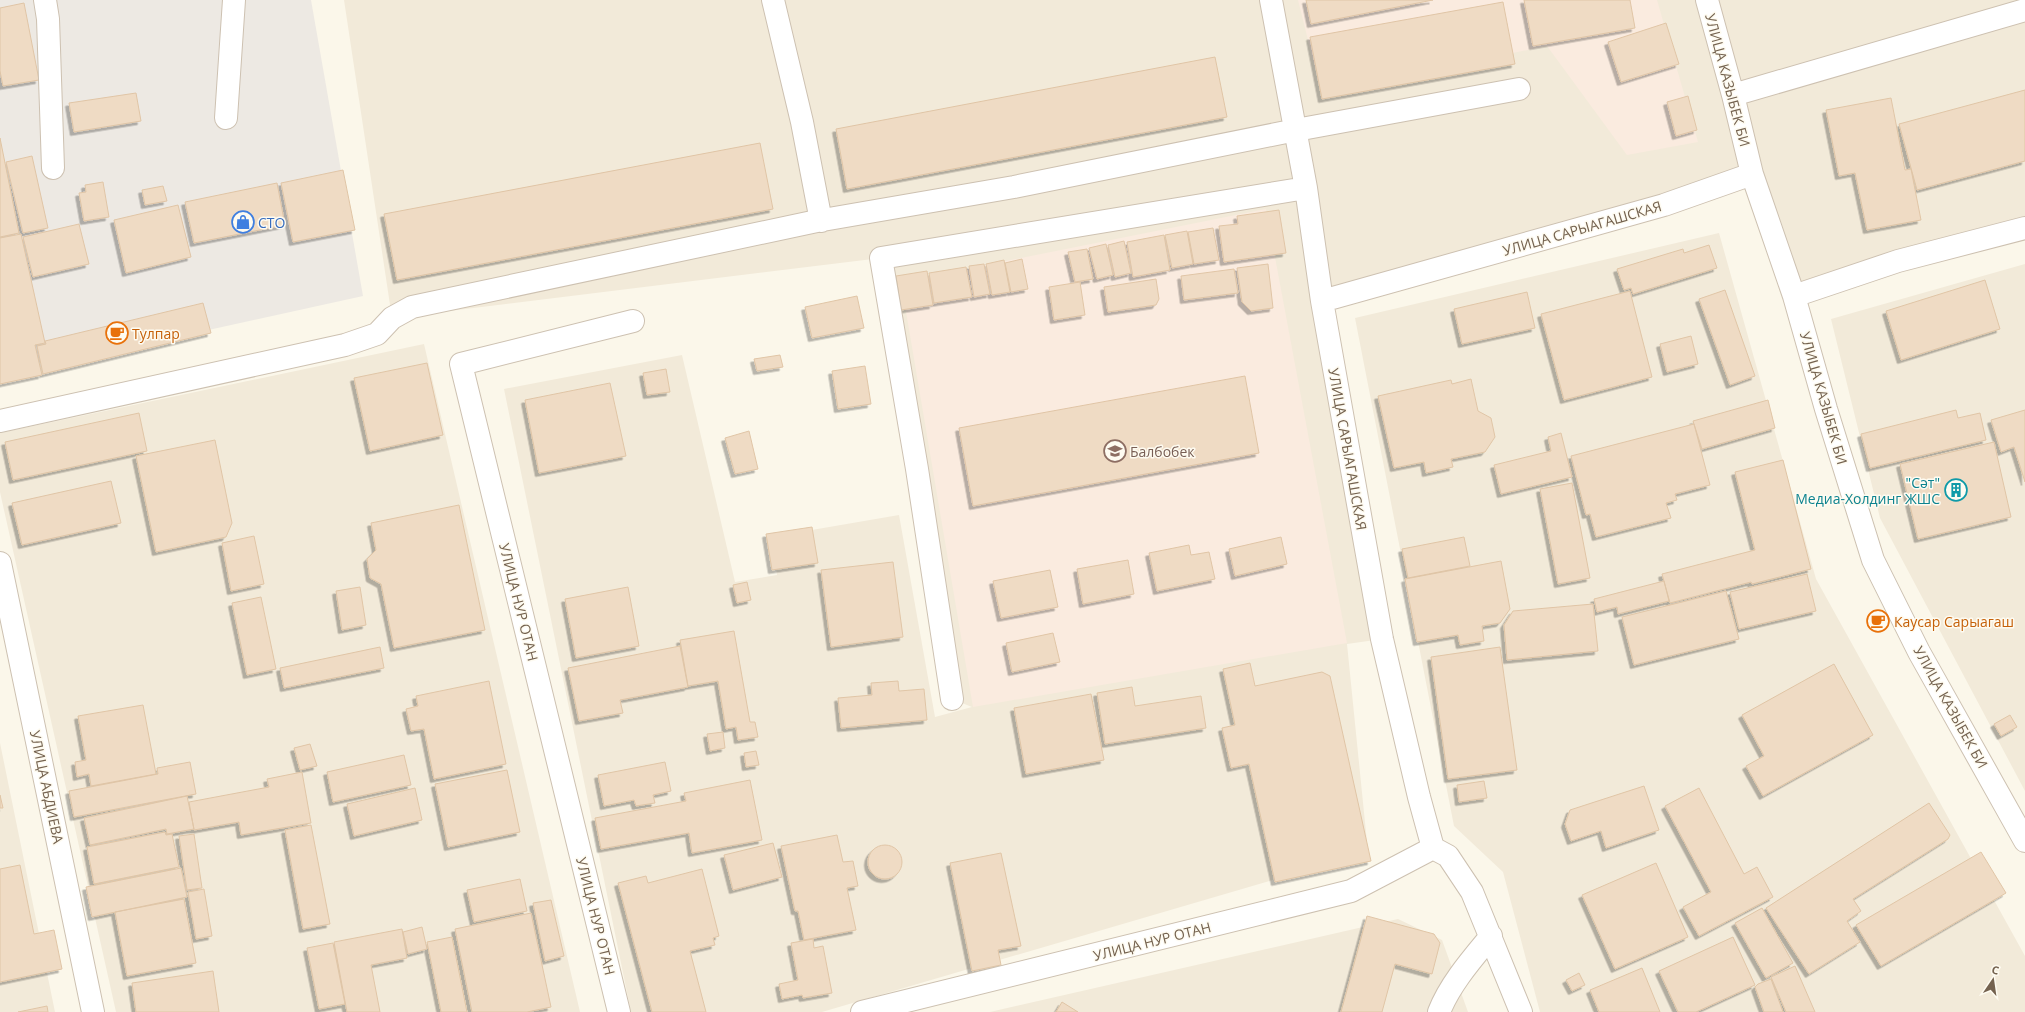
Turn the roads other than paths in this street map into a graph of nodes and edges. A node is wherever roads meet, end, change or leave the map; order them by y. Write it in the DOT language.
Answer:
graph roads {
  1 [pos="45,0"];
  2 [pos="234,0"];
  3 [pos="772,0"];
  4 [pos="1271,0"];
  5 [pos="1707,0"];
  6 [pos="2025,10"];
  7 [pos="1519,89"];
  8 [pos="1733,95"];
  9 [pos="226,118"];
  10 [pos="1296,130"];
  11 [pos="53,168"];
  12 [pos="1752,174"];
  13 [pos="1306,188"];
  14 [pos="821,221"];
  15 [pos="2025,228"];
  16 [pos="1794,296"];
  17 [pos="1322,301"];
  18 [pos="633,321"];
  19 [pos="0,421"];
  20 [pos="0,563"];
  21 [pos="952,699"];
  22 [pos="2025,841"];
  23 [pos="1433,848"];
  24 [pos="1491,936"];
  25 [pos="93,1012"];
  26 [pos="619,1012"];
  27 [pos="862,1012"];
  28 [pos="1439,1012"];
  29 [pos="1521,1012"];
  1 -- 11 [label="street"];
  2 -- 9 [label="street"];
  3 -- 14 [label="street"];
  4 -- 10 [label="street"];
  5 -- 8 [label="street, УЛИЦА КАЗЫБЕК БИ"];
  6 -- 8 [label="street"];
  7 -- 10 [label="street"];
  8 -- 12 [label="street, УЛИЦА КАЗЫБЕК БИ"];
  10 -- 13 [label="street"];
  10 -- 14 [label="street"];
  12 -- 16 [label="street, УЛИЦА КАЗЫБЕК БИ"];
  12 -- 17 [label="street, УЛИЦА САРЫАГАШСКАЯ"];
  13 -- 17 [label="street"];
  13 -- 21 [label="street"];
  14 -- 19 [label="street"];
  15 -- 16 [label="street"];
  16 -- 22 [label="street, УЛИЦА КАЗЫБЕК БИ"];
  17 -- 23 [label="street, УЛИЦА САРЫАГАШСКАЯ"];
  18 -- 26 [label="street, УЛИЦА НУР ОТАН"];
  20 -- 25 [label="street, УЛИЦА АБДИЕВА"];
  23 -- 24 [label="street"];
  23 -- 27 [label="street, УЛИЦА НУР ОТАН"];
  24 -- 28 [label="street"];
  24 -- 29 [label="street"];
}
